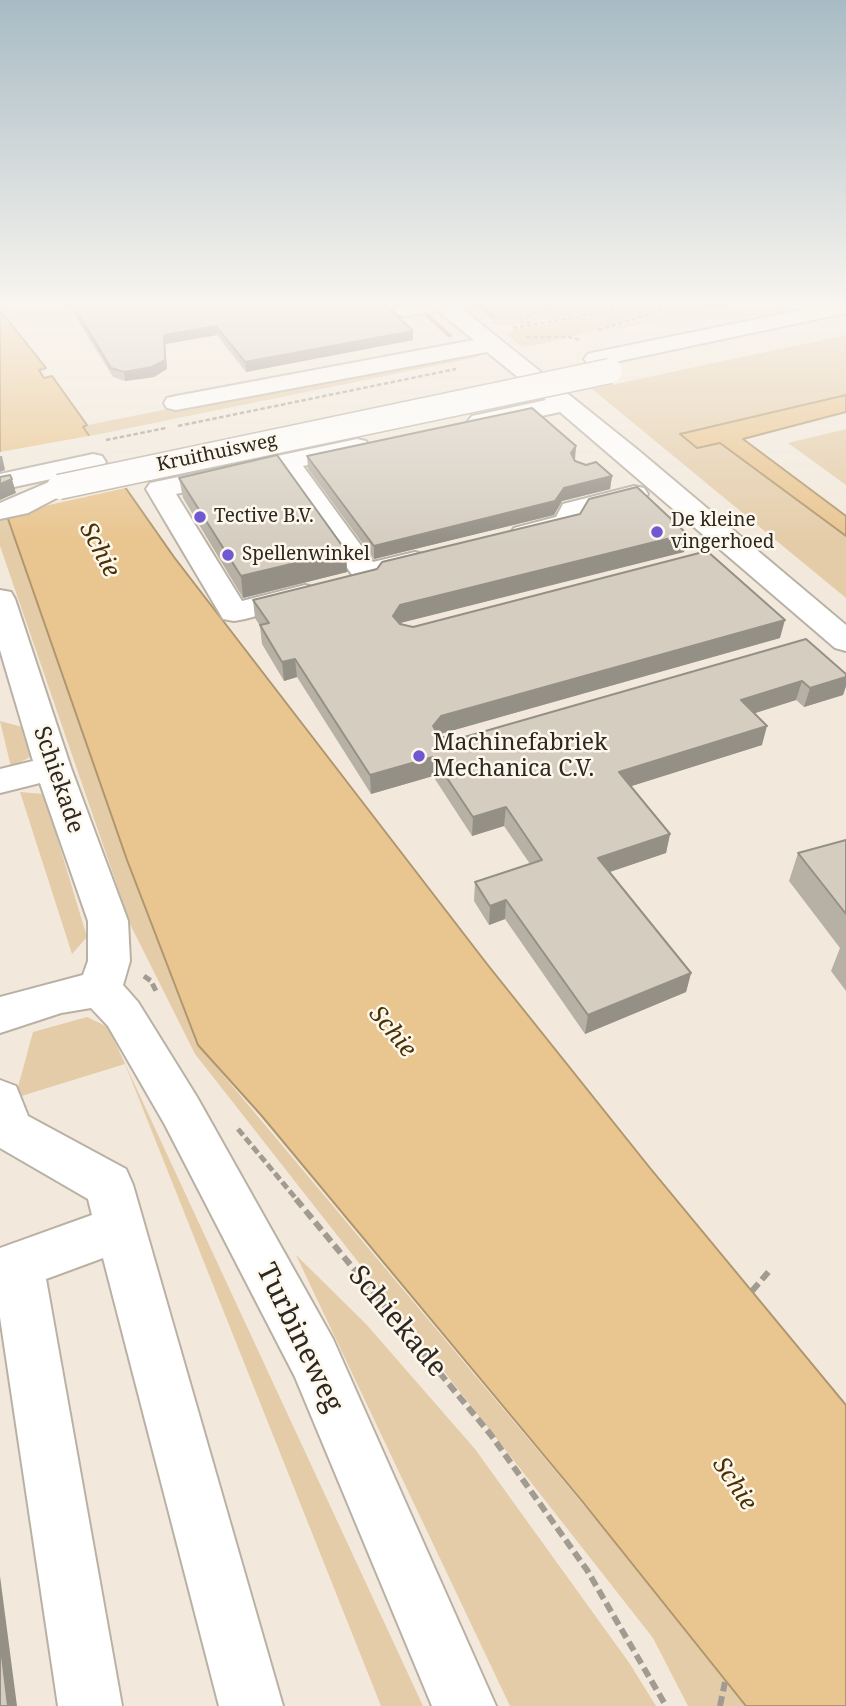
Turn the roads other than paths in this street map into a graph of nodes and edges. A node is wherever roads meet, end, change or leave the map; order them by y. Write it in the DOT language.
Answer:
graph roads {
  1 [pos="313,384"];
  2 [pos="470,384"];
  3 [pos="487,384"];
  4 [pos="543,384"];
  5 [pos="562,404"];
  6 [pos="177,414"];
  7 [pos="629,456"];
  8 [pos="93,462"];
  9 [pos="286,462"];
  10 [pos="598,464"];
  11 [pos="0,471"];
  12 [pos="0,482"];
  13 [pos="664,486"];
  14 [pos="55,487"];
  15 [pos="0,499"];
  16 [pos="0,511"];
  17 [pos="500,540"];
  18 [pos="738,549"];
  19 [pos="447,553"];
  20 [pos="705,557"];
  21 [pos="366,573"];
  22 [pos="0,599"];
  23 [pos="842,637"];
  24 [pos="802,645"];
  25 [pos="16,704"];
  26 [pos="53,768"];
  27 [pos="0,781"];
  28 [pos="105,975"];
  29 [pos="0,1015"];
  30 [pos="0,1100"];
  31 [pos="121,1228"];
  32 [pos="90,1706"];
  33 [pos="251,1706"];
  34 [pos="464,1706"];
  1 -- 6 [label="main road"];
  2 -- 8 [label="main road, Kruithuisweg"];
  3 -- 14 [label="main road, Kruithuisweg, bridge"];
  4 -- 5 [label="main road"];
  5 -- 7 [label="main road"];
  5 -- 9 [label="main road"];
  7 -- 10 [label="main road"];
  7 -- 13 [label="main road"];
  8 -- 11 [label="main road"];
  8 -- 12 [label="main road, Kruithuisweg"];
  9 -- 21 [label="main road"];
  9 -- 21 [label="main road"];
  13 -- 17 [label="main road"];
  13 -- 18 [label="main road"];
  14 -- 15 [label="main road, Kruithuisweg"];
  14 -- 16 [label="main road"];
  18 -- 20 [label="main road"];
  18 -- 23 [label="main road"];
  19 -- 21 [label="main road"];
  22 -- 25 [label="main road, Schiekade"];
  23 -- 24 [label="main road"];
  25 -- 26 [label="main road, Schiekade"];
  26 -- 27 [label="main road"];
  26 -- 28 [label="main road, Schiekade"];
  28 -- 29 [label="main road"];
  28 -- 34 [label="main road, Turbineweg"];
  30 -- 31 [label="main road"];
  31 -- 32 [label="main road"];
  31 -- 33 [label="main road"];
}
